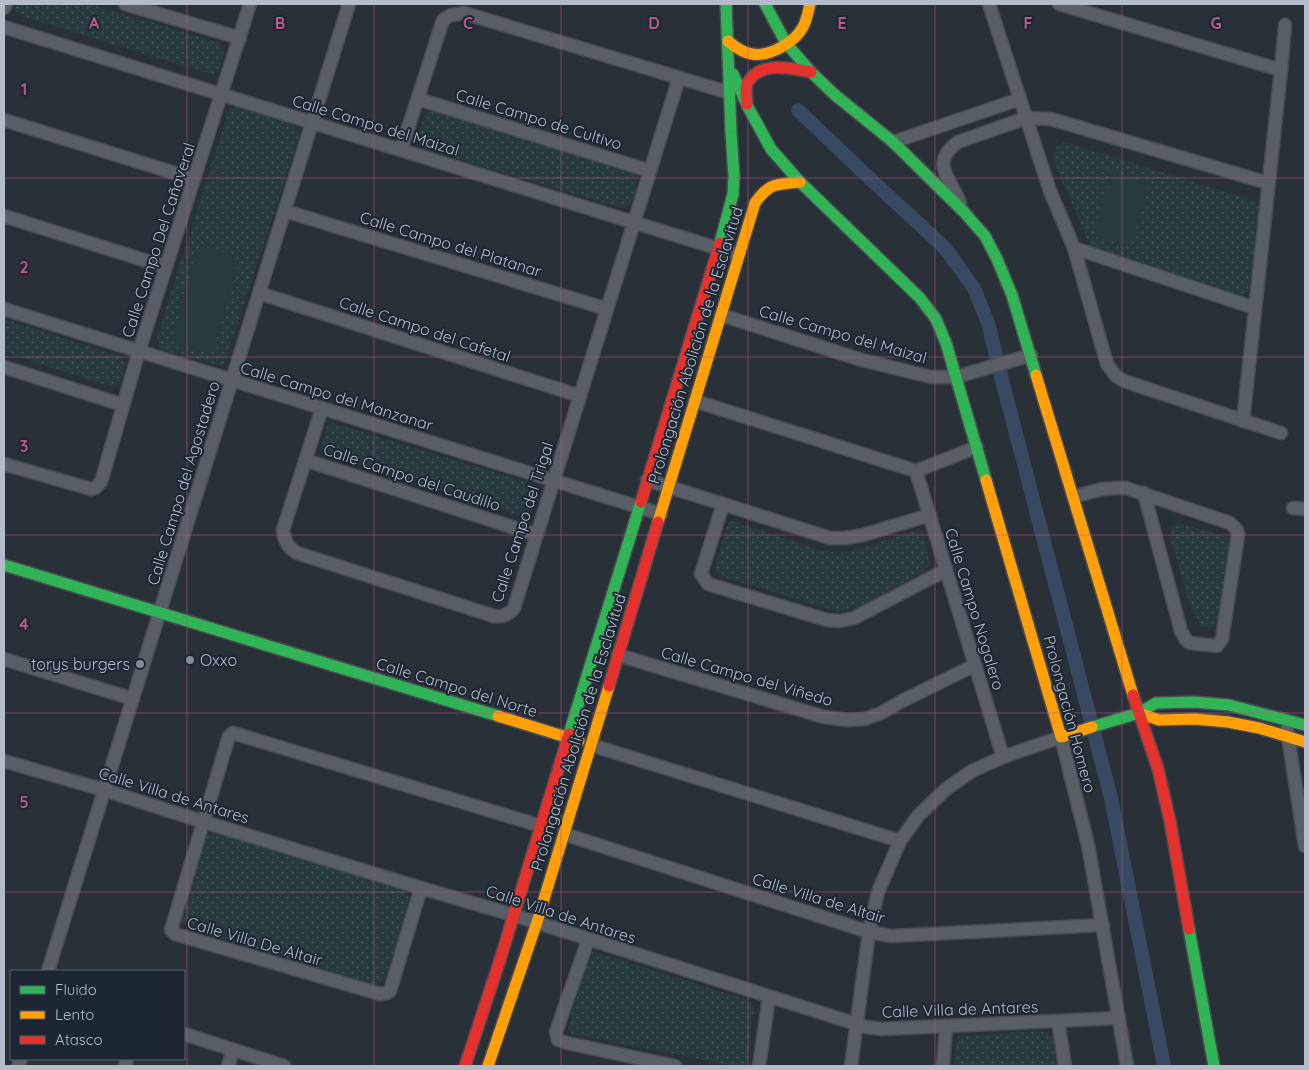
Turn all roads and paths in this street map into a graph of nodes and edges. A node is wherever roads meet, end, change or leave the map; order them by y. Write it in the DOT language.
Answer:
graph roads {
  1 [pos="6,4"];
  2 [pos="125,4"];
  3 [pos="250,4"];
  4 [pos="349,4"];
  5 [pos="765,4"];
  6 [pos="810,4"];
  7 [pos="989,4"];
  8 [pos="1059,4"];
  9 [pos="726,6"];
  10 [pos="4,8"];
  11 [pos="1284,25"];
  12 [pos="4,26"];
  13 [pos="240,38"];
  14 [pos="728,41"];
  15 [pos="786,43"];
  16 [pos="729,66"];
  17 [pos="1281,70"];
  18 [pos="811,72"];
  19 [pos="679,78"];
  20 [pos="730,93"];
  21 [pos="222,94"];
  22 [pos="418,99"];
  23 [pos="1020,99"];
  24 [pos="748,107"];
  25 [pos="1026,118"];
  26 [pos="4,120"];
  27 [pos="312,123"];
  28 [pos="893,142"];
  29 [pos="401,150"];
  30 [pos="650,171"];
  31 [pos="194,179"];
  32 [pos="800,182"];
  33 [pos="1268,183"];
  34 [pos="285,211"];
  35 [pos="964,212"];
  36 [pos="4,216"];
  37 [pos="634,222"];
  38 [pos="1074,248"];
  39 [pos="718,249"];
  40 [pos="739,255"];
  41 [pos="166,267"];
  42 [pos="259,293"];
  43 [pos="1255,308"];
  44 [pos="4,309"];
  45 [pos="607,309"];
  46 [pos="721,315"];
  47 [pos="139,351"];
  48 [pos="1031,355"];
  49 [pos="4,367"];
  50 [pos="956,377"];
  51 [pos="232,380"];
  52 [pos="580,396"];
  53 [pos="695,401"];
  54 [pos="124,406"];
  55 [pos="322,408"];
  56 [pos="1242,421"];
  57 [pos="1281,433"];
  58 [pos="977,447"];
  59 [pos="305,460"];
  60 [pos="4,464"];
  61 [pos="916,471"];
  62 [pos="554,480"];
  63 [pos="647,480"];
  64 [pos="669,487"];
  65 [pos="1144,493"];
  66 [pos="1073,497"];
  67 [pos="723,504"];
  68 [pos="638,507"];
  69 [pos="661,514"];
  70 [pos="930,515"];
  71 [pos="537,535"];
  72 [pos="4,565"];
  73 [pos="946,570"];
  74 [pos="160,613"];
  75 [pos="618,655"];
  76 [pos="4,659"];
  77 [pos="975,665"];
  78 [pos="133,699"];
  79 [pos="1139,713"];
  80 [pos="1284,719"];
  81 [pos="1305,725"];
  82 [pos="568,737"];
  83 [pos="1061,737"];
  84 [pos="1288,737"];
  85 [pos="1305,742"];
  86 [pos="591,744"];
  87 [pos="1003,757"];
  88 [pos="4,763"];
  89 [pos="104,790"];
  90 [pos="204,822"];
  91 [pos="540,826"];
  92 [pos="564,834"];
  93 [pos="1305,840"];
  94 [pos="900,841"];
  95 [pos="421,888"];
  96 [pos="513,915"];
  97 [pos="537,922"];
  98 [pos="1103,926"];
  99 [pos="869,932"];
  100 [pos="588,940"];
  101 [pos="48,970"];
  102 [pos="768,997"];
  103 [pos="1119,1018"];
  104 [pos="1058,1021"];
  105 [pos="856,1025"];
  106 [pos="946,1026"];
  107 [pos="185,1034"];
  108 [pos="233,1050"];
  109 [pos="228,1066"];
  110 [pos="284,1066"];
  111 [pos="465,1066"];
  112 [pos="488,1066"];
  113 [pos="676,1066"];
  114 [pos="759,1066"];
  115 [pos="851,1066"];
  116 [pos="943,1066"];
  117 [pos="1065,1066"];
  118 [pos="1127,1066"];
  119 [pos="1214,1066"];
  1 -- 10 [label="street"];
  2 -- 13 [label="street"];
  3 -- 13 [label="street, Calle Campo Del Cañaveral"];
  4 -- 27 [label="street, Calle Campo del Agostadero"];
  5 -- 15 [label="main road"];
  6 -- 15 [label="main road"];
  7 -- 23 [label="street"];
  8 -- 17 [label="street"];
  9 -- 14 [label="main road, Prolongación Abolición de la Esclavitud"];
  11 -- 17 [label="street"];
  12 -- 21 [label="street, Calle Campo del Maizal"];
  13 -- 21 [label="street, Calle Campo Del Cañaveral"];
  14 -- 15 [label="main road"];
  14 -- 16 [label="main road, Prolongación Abolición de la Esclavitud"];
  15 -- 18 [label="main road"];
  16 -- 20 [label="main road, Prolongación Abolición de la Esclavitud"];
  16 -- 24 [label="main road"];
  17 -- 33 [label="street"];
  18 -- 24 [label="main road"];
  18 -- 28 [label="main road"];
  19 -- 20 [label="street"];
  19 -- 22 [label="street"];
  19 -- 30 [label="street, Calle Campo del Trigal"];
  20 -- 39 [label="main road, Prolongación Abolición de la Esclavitud"];
  21 -- 27 [label="street, Calle Campo del Maizal"];
  21 -- 31 [label="street, Calle Campo Del Cañaveral"];
  22 -- 29 [label="street"];
  22 -- 30 [label="street, Calle Campo de Cultivo"];
  23 -- 25 [label="street"];
  23 -- 28 [label="street"];
  24 -- 32 [label="main road"];
  25 -- 33 [label="street"];
  25 -- 35 [label="street"];
  25 -- 38 [label="street"];
  26 -- 31 [label="street"];
  27 -- 29 [label="street, Calle Campo del Maizal"];
  27 -- 34 [label="street, Calle Campo del Agostadero"];
  28 -- 35 [label="main road"];
  29 -- 37 [label="street, Calle Campo del Maizal"];
  30 -- 37 [label="street, Calle Campo del Trigal"];
  31 -- 41 [label="street, Calle Campo Del Cañaveral"];
  32 -- 40 [label="main road, Prolongación Abolición de la Esclavitud"];
  32 -- 50 [label="main road"];
  33 -- 43 [label="street"];
  34 -- 42 [label="street, Calle Campo del Agostadero"];
  34 -- 45 [label="street, Calle Campo del Platanar"];
  35 -- 48 [label="main road"];
  36 -- 41 [label="street"];
  37 -- 39 [label="street, Calle Campo del Maizal"];
  37 -- 45 [label="street, Calle Campo del Trigal"];
  38 -- 43 [label="street"];
  38 -- 56 [label="street"];
  39 -- 40 [label="street, Calle Campo del Maizal"];
  39 -- 63 [label="main road, Prolongación Abolición de la Esclavitud"];
  40 -- 46 [label="main road, Prolongación Abolición de la Esclavitud"];
  41 -- 47 [label="street, Calle Campo Del Cañaveral"];
  42 -- 51 [label="street, Calle Campo del Agostadero"];
  42 -- 52 [label="street, Calle Campo del Cafetal"];
  43 -- 56 [label="street"];
  44 -- 47 [label="street, Calle Campo del Manzanar"];
  45 -- 52 [label="street, Calle Campo del Trigal"];
  46 -- 50 [label="street, Calle Campo del Maizal"];
  46 -- 53 [label="main road, Prolongación Abolición de la Esclavitud"];
  47 -- 51 [label="street, Calle Campo del Manzanar"];
  47 -- 54 [label="street, Calle Campo Del Cañaveral"];
  48 -- 50 [label="street"];
  48 -- 66 [label="main road"];
  49 -- 54 [label="street"];
  50 -- 58 [label="main road, Prolongación Homero"];
  51 -- 55 [label="street, Calle Campo del Manzanar"];
  51 -- 74 [label="street, Calle Campo del Agostadero"];
  52 -- 62 [label="street, Calle Campo del Trigal"];
  53 -- 61 [label="street"];
  53 -- 64 [label="main road, Prolongación Abolición de la Esclavitud"];
  54 -- 60 [label="street, Calle Campo Del Cañaveral"];
  55 -- 59 [label="street, Calle Campo del Trigal"];
  55 -- 62 [label="street, Calle Campo del Manzanar"];
  56 -- 57 [label="street"];
  58 -- 61 [label="street"];
  58 -- 83 [label="main road, Prolongación Homero"];
  59 -- 71 [label="street, Calle Campo del Caudillo"];
  59 -- 71 [label="street, Calle Campo del Trigal"];
  61 -- 70 [label="street, Calle Campo Nogalero"];
  62 -- 68 [label="street, Calle Campo del Manzanar"];
  62 -- 71 [label="street, Calle Campo del Trigal"];
  63 -- 64 [label="street"];
  63 -- 68 [label="main road, Prolongación Abolición de la Esclavitud"];
  64 -- 67 [label="street"];
  64 -- 69 [label="main road, Prolongación Abolición de la Esclavitud"];
  65 -- 65 [label="street"];
  65 -- 66 [label="street"];
  66 -- 79 [label="main road"];
  67 -- 70 [label="street"];
  67 -- 73 [label="street"];
  68 -- 69 [label="street, Calle Campo del Manzanar"];
  68 -- 82 [label="main road, Prolongación Abolición de la Esclavitud"];
  69 -- 75 [label="main road, Prolongación Abolición de la Esclavitud"];
  70 -- 73 [label="street, Calle Campo Nogalero"];
  72 -- 74 [label="main road, Calle Campo del Norte"];
  73 -- 77 [label="street, Calle Campo Nogalero"];
  74 -- 78 [label="street, Calle Campo del Agostadero"];
  74 -- 82 [label="main road, Calle Campo del Norte"];
  75 -- 77 [label="street, Calle Campo del Viñedo"];
  75 -- 86 [label="main road, Prolongación Abolición de la Esclavitud"];
  76 -- 78 [label="street"];
  77 -- 87 [label="street, Calle Campo Nogalero"];
  78 -- 89 [label="street, Calle Campo del Agostadero"];
  79 -- 80 [label="main road"];
  79 -- 83 [label="main road"];
  79 -- 84 [label="main road"];
  79 -- 119 [label="main road"];
  80 -- 81 [label="main road"];
  80 -- 84 [label="street"];
  82 -- 86 [label="main road, Calle Campo del Norte"];
  82 -- 91 [label="main road, Prolongación Abolición de la Esclavitud"];
  83 -- 87 [label="street"];
  83 -- 98 [label="street, Prolongación Homero"];
  84 -- 85 [label="main road"];
  84 -- 93 [label="street"];
  86 -- 92 [label="main road, Prolongación Abolición de la Esclavitud"];
  86 -- 94 [label="street, Calle Campo del Norte"];
  87 -- 94 [label="street"];
  88 -- 89 [label="street, Calle Villa de Antares"];
  89 -- 90 [label="street, Calle Villa de Antares"];
  89 -- 101 [label="street, Calle Campo del Agostadero"];
  90 -- 91 [label="street, Calle Villa De Altair"];
  90 -- 95 [label="street, Calle Villa de Antares"];
  90 -- 95 [label="street, Calle Villa De Altair"];
  91 -- 96 [label="main road, Prolongación Abolición de la Esclavitud"];
  92 -- 97 [label="main road, Prolongación Abolición de la Esclavitud"];
  92 -- 99 [label="street, Calle Villa de Altair"];
  94 -- 99 [label="street"];
  95 -- 96 [label="street, Calle Villa de Antares"];
  96 -- 97 [label="street, Calle Villa de Antares"];
  96 -- 111 [label="main road, Prolongación Abolición de la Esclavitud"];
  97 -- 100 [label="street, Calle Villa de Antares"];
  97 -- 112 [label="main road, Prolongación Abolición de la Esclavitud"];
  98 -- 99 [label="street, Calle Villa de Altair"];
  98 -- 103 [label="street, Prolongación Homero"];
  99 -- 105 [label="street"];
  100 -- 102 [label="street, Calle Villa de Antares"];
  100 -- 113 [label="street"];
  102 -- 105 [label="street, Calle Villa de Antares"];
  102 -- 114 [label="street"];
  103 -- 104 [label="street, Calle Villa de Antares"];
  103 -- 118 [label="street, Prolongación Homero"];
  104 -- 106 [label="street, Calle Villa de Antares"];
  104 -- 117 [label="street"];
  105 -- 106 [label="street, Calle Villa de Antares"];
  105 -- 115 [label="street"];
  106 -- 116 [label="street"];
  107 -- 108 [label="street"];
  108 -- 109 [label="street"];
  108 -- 110 [label="street"];
}
